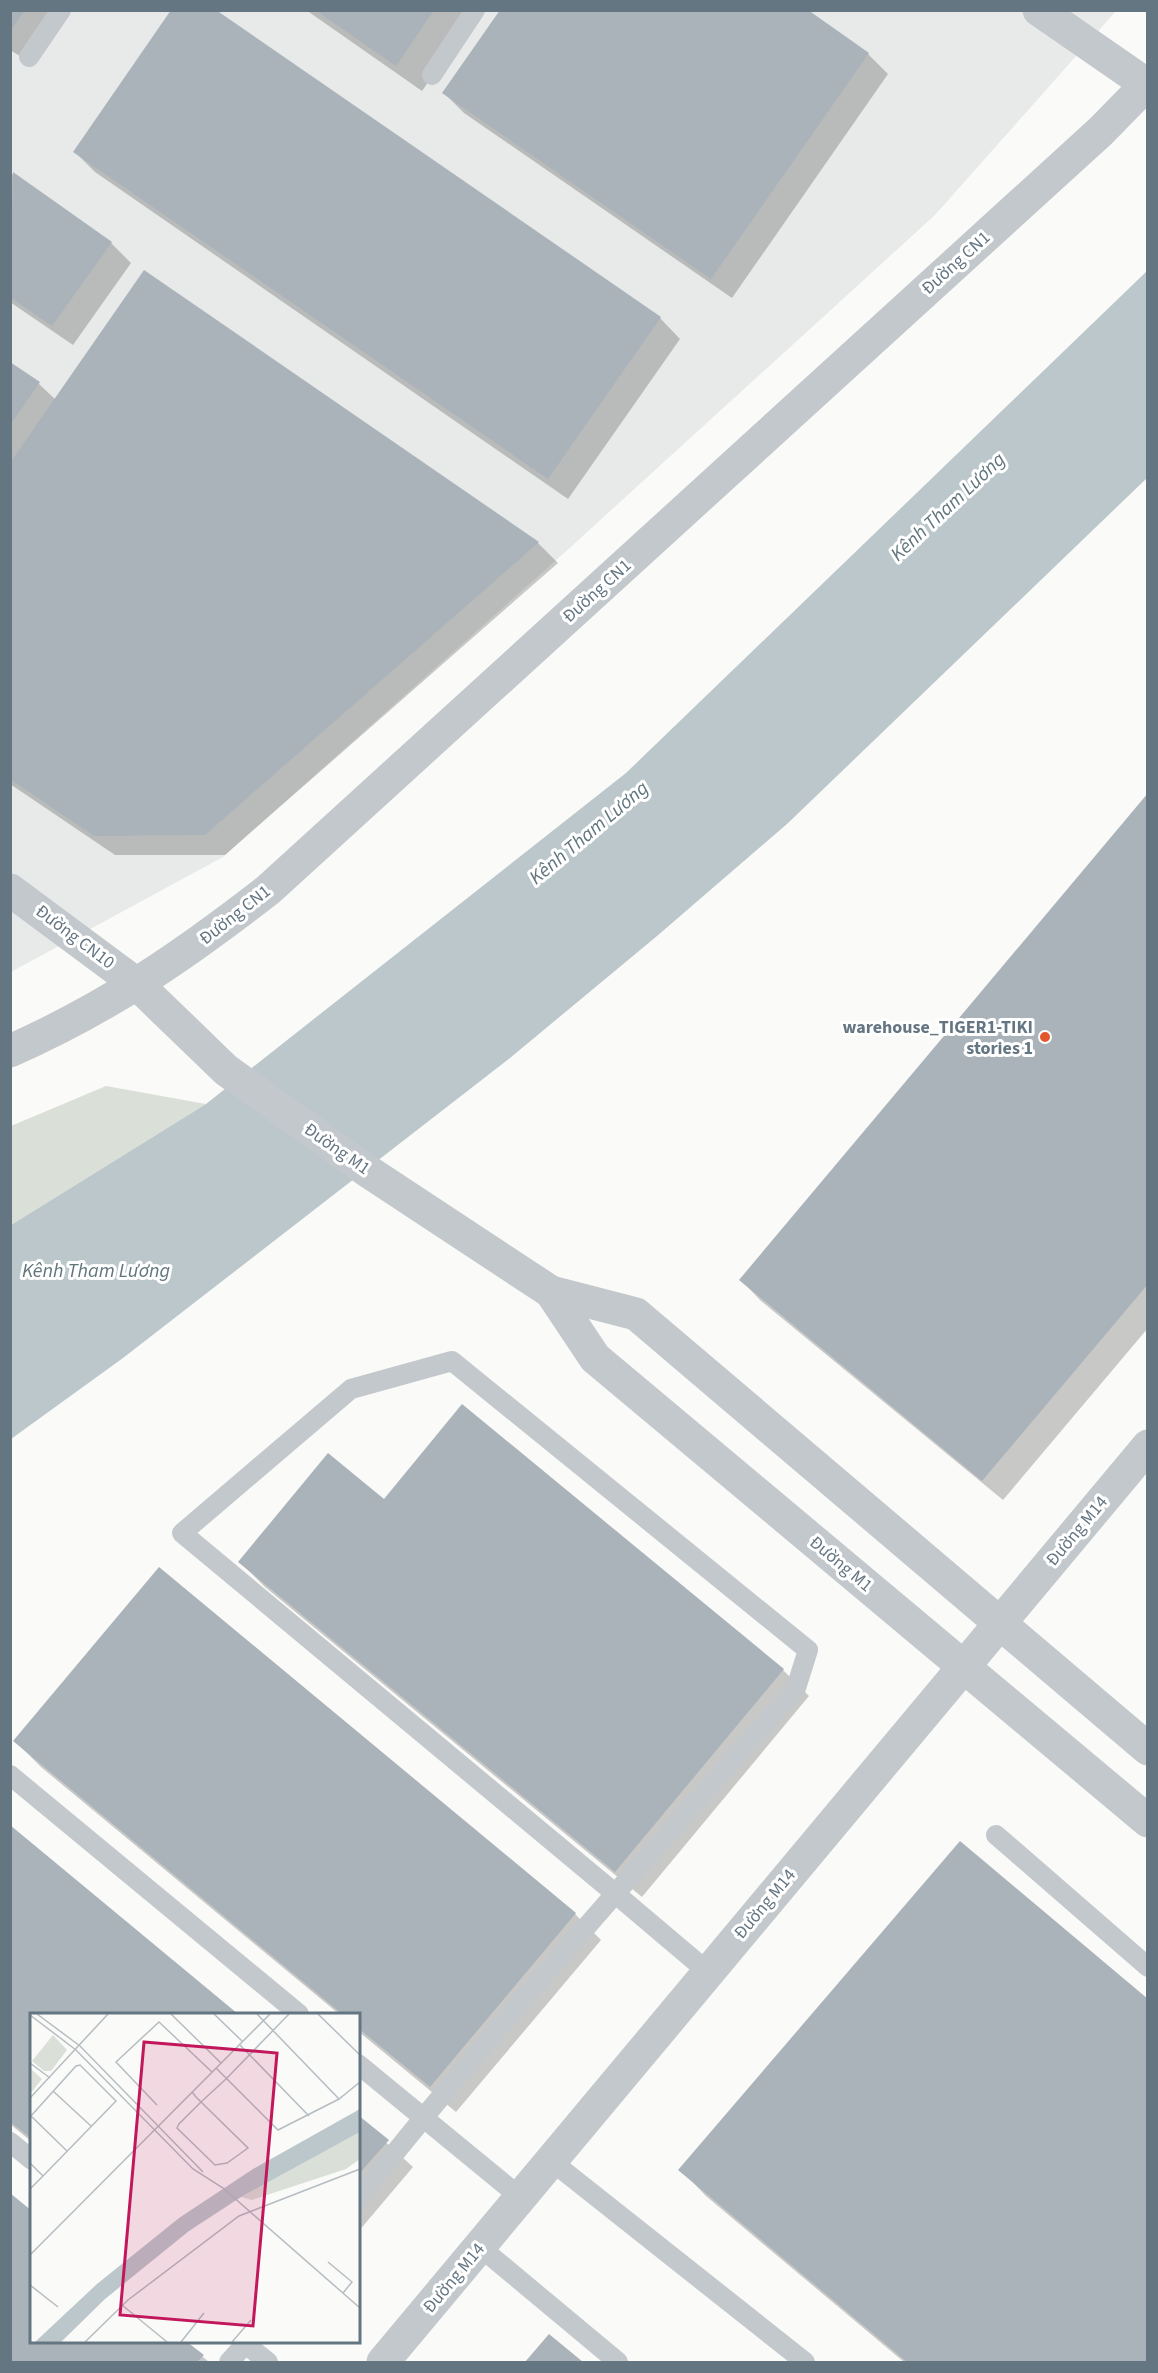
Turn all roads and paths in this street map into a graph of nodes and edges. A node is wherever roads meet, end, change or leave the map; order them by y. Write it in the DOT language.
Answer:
graph roads {
  1 [pos="62,10"];
  2 [pos="475,10"];
  3 [pos="1039,10"];
  4 [pos="29,57"];
  5 [pos="432,75"];
  6 [pos="1147,83"];
  7 [pos="10,890"];
  8 [pos="138,985"];
  9 [pos="10,1051"];
  10 [pos="551,1293"];
  11 [pos="1148,1446"];
  12 [pos="999,1623"];
  13 [pos="963,1667"];
  14 [pos="1148,1749"];
  15 [pos="10,1775"];
  16 [pos="1148,1821"];
  17 [pos="996,1835"];
  18 [pos="617,1895"];
  19 [pos="1148,1967"];
  20 [pos="708,1971"];
  21 [pos="298,2013"];
  22 [pos="360,2066"];
  23 [pos="423,2117"];
  24 [pos="10,2142"];
  25 [pos="30,2158"];
  26 [pos="550,2160"];
  27 [pos="360,2196"];
  28 [pos="520,2197"];
  29 [pos="480,2247"];
  30 [pos="244,2343"];
  31 [pos="246,2343"];
  32 [pos="229,2362"];
  33 [pos="268,2362"];
  34 [pos="383,2362"];
  35 [pos="618,2362"];
  36 [pos="805,2362"];
  1 -- 4 [label="lane"];
  2 -- 5 [label="lane"];
  3 -- 6 [label="street"];
  6 -- 8 [label="street, Đường CN1"];
  7 -- 8 [label="street, Đường CN10"];
  8 -- 9 [label="street, Đường CN1"];
  8 -- 10 [label="street, Đường M1"];
  10 -- 12 [label="street, Đường M1"];
  10 -- 13 [label="street, Đường M1"];
  11 -- 12 [label="street, Đường M14"];
  12 -- 13 [label="street, Đường M14"];
  12 -- 14 [label="street, Đường M1"];
  13 -- 16 [label="street, Đường M1"];
  13 -- 20 [label="street, Đường M14"];
  15 -- 21 [label="lane"];
  17 -- 19 [label="lane"];
  18 -- 18 [label="lane"];
  18 -- 20 [label="lane"];
  18 -- 23 [label="lane"];
  20 -- 26 [label="street, Đường M14"];
  22 -- 23 [label="lane"];
  23 -- 27 [label="lane"];
  23 -- 28 [label="lane"];
  24 -- 25 [label="lane"];
  26 -- 28 [label="street, Đường M14"];
  26 -- 36 [label="lane"];
  28 -- 29 [label="street, Đường M14"];
  29 -- 34 [label="street, Đường M14"];
  29 -- 35 [label="lane"];
  30 -- 32 [label="lane"];
  31 -- 33 [label="lane"];
}
